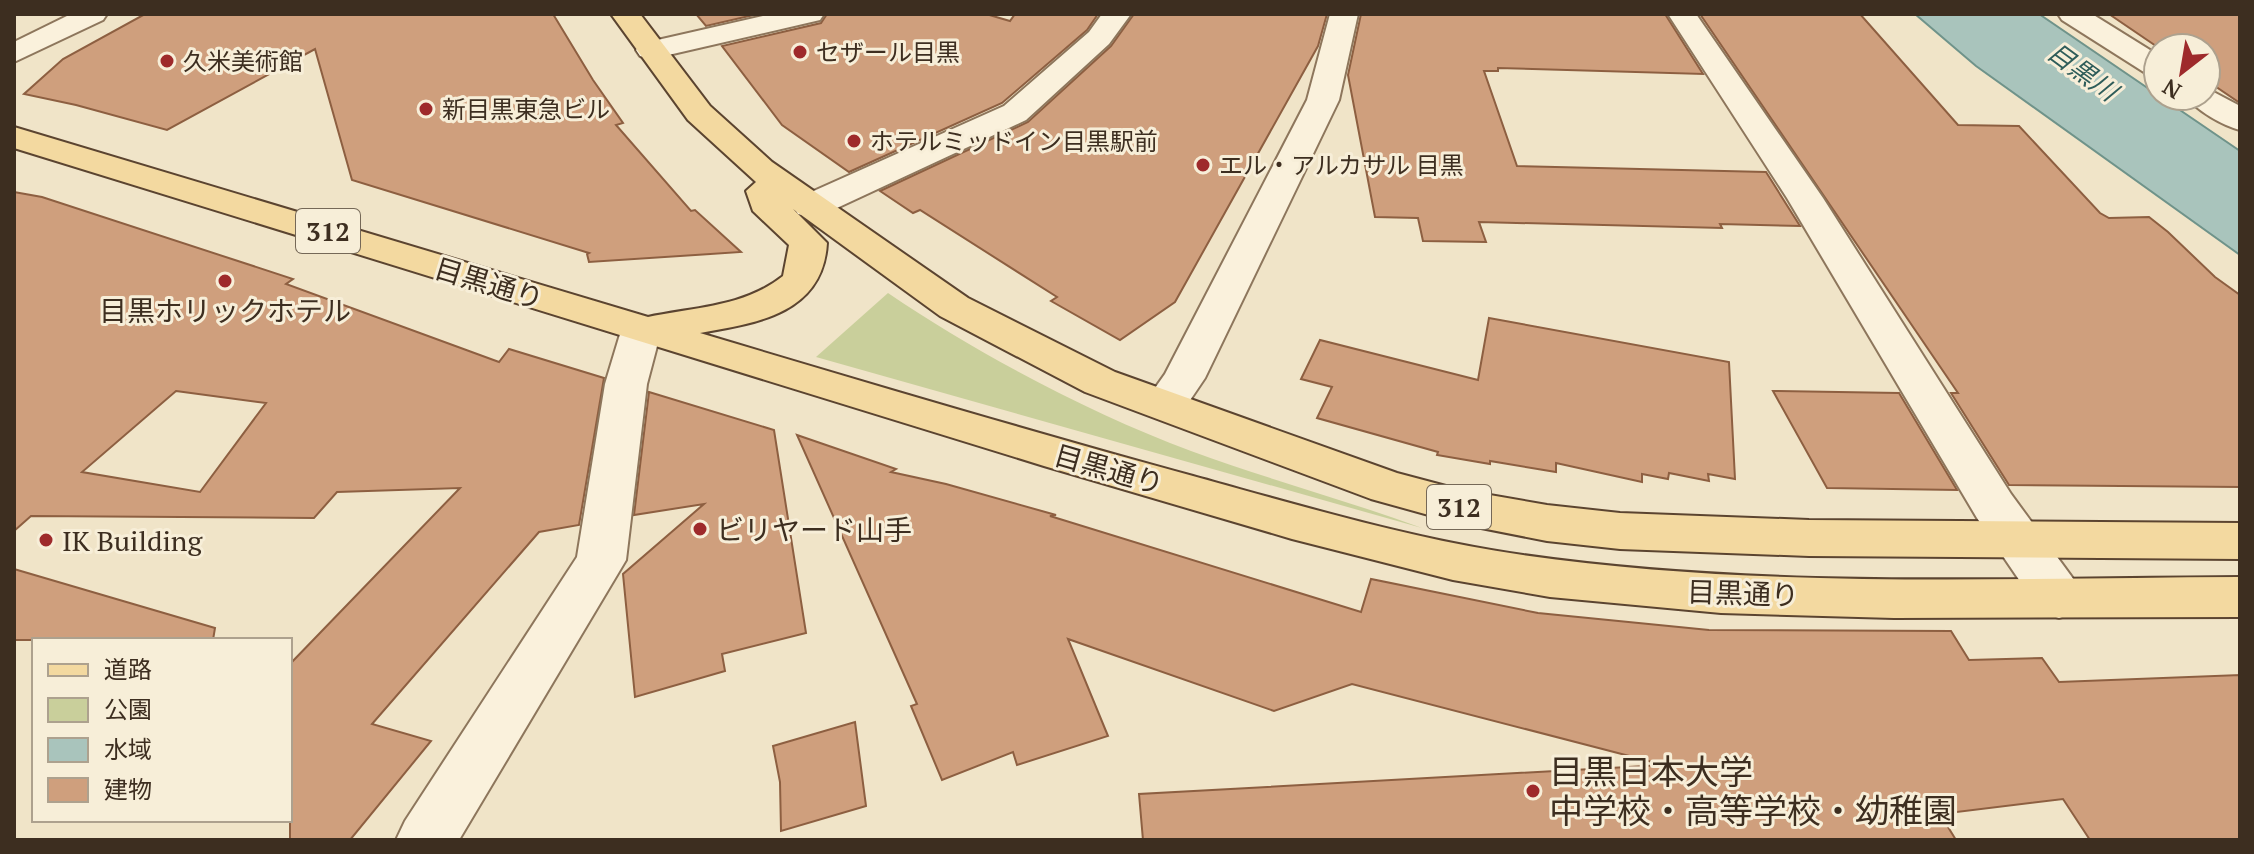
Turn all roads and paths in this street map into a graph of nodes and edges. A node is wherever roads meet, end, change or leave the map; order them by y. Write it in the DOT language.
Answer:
graph roads {
  1 [pos="37,14"];
  2 [pos="93,14"];
  3 [pos="625,14"];
  4 [pos="810,14"];
  5 [pos="1117,14"];
  6 [pos="1344,14"];
  7 [pos="1682,14"];
  8 [pos="2072,14"];
  9 [pos="14,25"];
  10 [pos="651,50"];
  11 [pos="14,53"];
  12 [pos="2142,58"];
  13 [pos="2222,109"];
  14 [pos="2240,120"];
  15 [pos="14,137"];
  16 [pos="760,169"];
  17 [pos="811,206"];
  18 [pos="641,331"];
  19 [pos="1165,405"];
  20 [pos="2019,539"];
  21 [pos="2240,541"];
  22 [pos="2240,597"];
  23 [pos="2059,598"];
  24 [pos="426,840"];
  1 -- 9 [label="street"];
  2 -- 11 [label="street"];
  3 -- 10 [label="main road, 目黒通り / 312"];
  4 -- 10 [label="street"];
  5 -- 17 [label="street"];
  6 -- 19 [label="street"];
  7 -- 20 [label="street"];
  8 -- 12 [label="street"];
  10 -- 16 [label="main road, 目黒通り / 312"];
  13 -- 14 [label="street"];
  15 -- 18 [label="main road, 目黒通り / 312"];
  16 -- 17 [label="main road, 目黒通り / 312"];
  16 -- 18 [label="main road"];
  17 -- 19 [label="main road, 目黒通り / 312"];
  18 -- 23 [label="main road, 目黒通り / 312"];
  18 -- 24 [label="street"];
  19 -- 20 [label="main road, 目黒通り / 312"];
  20 -- 21 [label="main road, 目黒通り / 312"];
  20 -- 23 [label="street"];
  22 -- 23 [label="main road, 目黒通り / 312"];
}
